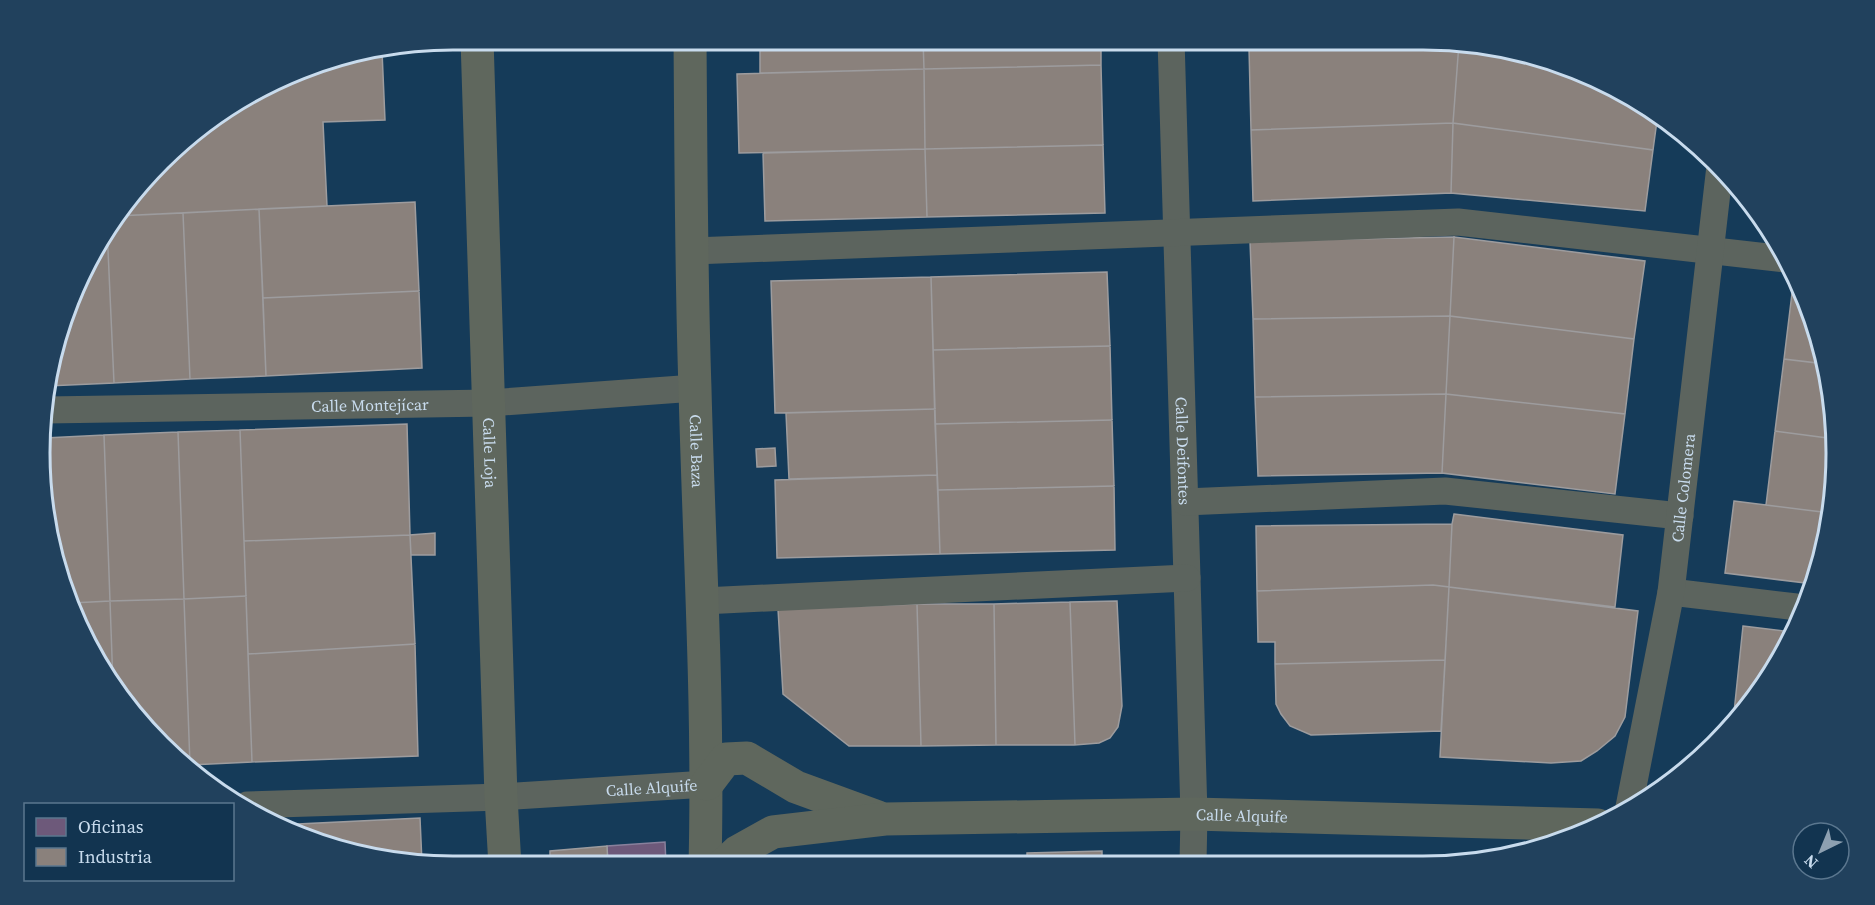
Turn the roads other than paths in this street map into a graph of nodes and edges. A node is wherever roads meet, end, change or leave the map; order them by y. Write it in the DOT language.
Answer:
graph roads {
  1 [pos="477,50"];
  2 [pos="690,50"];
  3 [pos="1172,50"];
  4 [pos="1718,180"];
  5 [pos="1177,234"];
  6 [pos="1710,250"];
  7 [pos="693,251"];
  8 [pos="1776,258"];
  9 [pos="694,388"];
  10 [pos="489,403"];
  11 [pos="52,410"];
  12 [pos="1185,502"];
  13 [pos="1680,516"];
  14 [pos="1187,578"];
  15 [pos="1671,592"];
  16 [pos="703,601"];
  17 [pos="1795,607"];
  18 [pos="707,784"];
  19 [pos="501,797"];
  20 [pos="1631,798"];
  21 [pos="256,805"];
  22 [pos="1194,814"];
  23 [pos="885,819"];
  24 [pos="1578,824"];
  25 [pos="504,856"];
  26 [pos="705,856"];
  27 [pos="733,856"];
  28 [pos="1193,856"];
  1 -- 10 [label="street, Calle Loja"];
  2 -- 7 [label="street, Calle Baza"];
  3 -- 5 [label="street, Calle Deifontes"];
  4 -- 6 [label="street, Calle Colomera"];
  5 -- 6 [label="street"];
  5 -- 7 [label="street"];
  5 -- 12 [label="street, Calle Deifontes"];
  6 -- 8 [label="street"];
  6 -- 13 [label="street, Calle Colomera"];
  7 -- 9 [label="street, Calle Baza"];
  9 -- 10 [label="street, Calle Montejícar"];
  9 -- 16 [label="street, Calle Baza"];
  10 -- 11 [label="street, Calle Montejícar"];
  10 -- 19 [label="street, Calle Loja"];
  12 -- 13 [label="street"];
  12 -- 14 [label="street, Calle Deifontes"];
  13 -- 15 [label="street, Calle Colomera"];
  14 -- 16 [label="street"];
  14 -- 22 [label="street, Calle Deifontes"];
  15 -- 17 [label="street"];
  15 -- 20 [label="street, Calle Colomera"];
  16 -- 18 [label="street, Calle Baza"];
  18 -- 19 [label="street, Calle Alquife"];
  18 -- 23 [label="street, Calle Alquife"];
  18 -- 26 [label="street, Calle Baza"];
  19 -- 21 [label="street, Calle Alquife"];
  19 -- 25 [label="street, Calle Loja"];
  22 -- 23 [label="street, Calle Alquife"];
  22 -- 24 [label="street, Calle Alquife"];
  22 -- 28 [label="street, Calle Deifontes"];
  23 -- 27 [label="street, Calle Alquife"];
}
